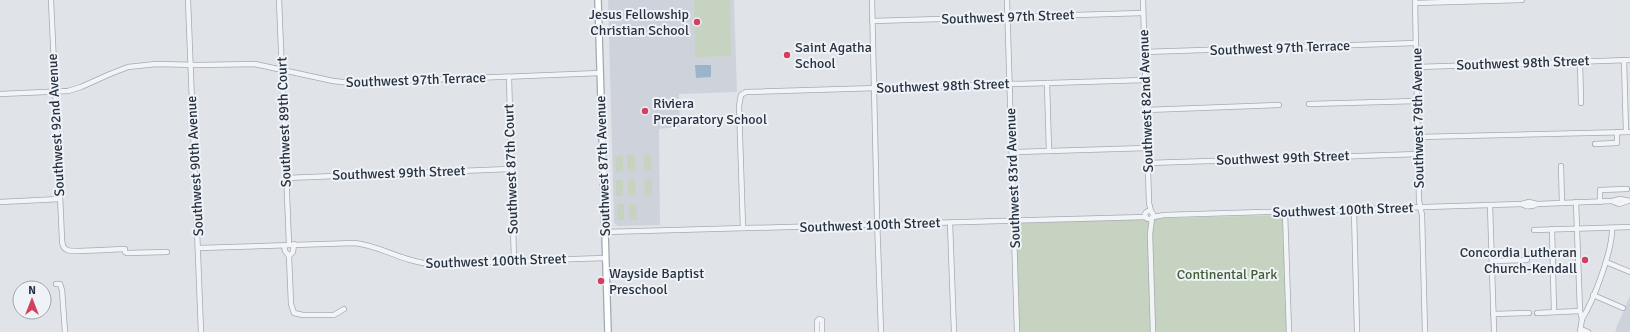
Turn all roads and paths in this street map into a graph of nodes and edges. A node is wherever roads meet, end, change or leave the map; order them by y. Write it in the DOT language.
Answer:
graph roads {
  1 [pos="51,0"];
  2 [pos="188,0"];
  3 [pos="279,0"];
  4 [pos="598,0"];
  5 [pos="872,0"];
  6 [pos="1007,0"];
  7 [pos="1142,0"];
  8 [pos="1522,0"];
  9 [pos="1415,2"];
  10 [pos="1143,13"];
  11 [pos="1007,17"];
  12 [pos="872,21"];
  13 [pos="1416,43"];
  14 [pos="1144,52"];
  15 [pos="1624,60"];
  16 [pos="1630,60"];
  17 [pos="1580,62"];
  18 [pos="190,65"];
  19 [pos="1417,67"];
  20 [pos="282,70"];
  21 [pos="600,73"];
  22 [pos="509,76"];
  23 [pos="1145,80"];
  24 [pos="1047,83"];
  25 [pos="1009,84"];
  26 [pos="874,88"];
  27 [pos="55,92"];
  28 [pos="0,94"];
  29 [pos="1417,101"];
  30 [pos="1581,103"];
  31 [pos="1309,104"];
  32 [pos="1279,105"];
  33 [pos="1146,110"];
  34 [pos="1617,132"];
  35 [pos="1628,132"];
  36 [pos="1418,138"];
  37 [pos="1595,144"];
  38 [pos="1147,148"];
  39 [pos="1049,151"];
  40 [pos="1013,152"];
  41 [pos="1419,154"];
  42 [pos="1148,163"];
  43 [pos="1561,166"];
  44 [pos="512,169"];
  45 [pos="286,178"];
  46 [pos="1627,189"];
  47 [pos="60,199"];
  48 [pos="1629,201"];
  49 [pos="0,202"];
  50 [pos="1576,202"];
  51 [pos="1600,202"];
  52 [pos="1562,203"];
  53 [pos="1490,205"];
  54 [pos="1421,207"];
  55 [pos="1354,210"];
  56 [pos="1285,212"];
  57 [pos="1149,215"];
  58 [pos="1014,220"];
  59 [pos="950,223"];
  60 [pos="878,224"];
  61 [pos="1630,227"];
  62 [pos="743,228"];
  63 [pos="1612,228"];
  64 [pos="1552,229"];
  65 [pos="1576,229"];
  66 [pos="1534,230"];
  67 [pos="605,232"];
  68 [pos="289,244"];
  69 [pos="199,248"];
  70 [pos="167,252"];
  71 [pos="289,256"];
  72 [pos="605,258"];
  73 [pos="1527,260"];
  74 [pos="514,261"];
  75 [pos="1492,261"];
  76 [pos="1606,262"];
  77 [pos="1630,272"];
  78 [pos="56,284"];
  79 [pos="1593,295"];
  80 [pos="1623,308"];
  81 [pos="344,310"];
  82 [pos="1580,311"];
  83 [pos="1554,312"];
  84 [pos="1529,313"];
  85 [pos="1537,313"];
  86 [pos="1493,314"];
  87 [pos="1582,319"];
  88 [pos="1357,331"];
  89 [pos="1494,331"];
  90 [pos="1580,331"];
  91 [pos="65,332"];
  92 [pos="201,332"];
  93 [pos="608,332"];
  94 [pos="817,332"];
  95 [pos="822,332"];
  96 [pos="881,332"];
  97 [pos="954,332"];
  98 [pos="1017,332"];
  99 [pos="1153,332"];
  100 [pos="1289,332"];
  101 [pos="1424,332"];
  102 [pos="1588,332"];
  1 -- 27 [label="street, Southwest 92nd Avenue"];
  2 -- 18 [label="street, Southwest 90th Avenue"];
  3 -- 20 [label="street, Southwest 89th Court"];
  4 -- 21 [label="main road, Southwest 87th Avenue"];
  5 -- 12 [label="street"];
  6 -- 11 [label="street, Southwest 83rd Avenue"];
  7 -- 10 [label="street, Southwest 82nd Avenue"];
  8 -- 9 [label="street"];
  9 -- 13 [label="street, Southwest 79th Avenue"];
  10 -- 11 [label="street, Southwest 97th Street"];
  10 -- 14 [label="street, Southwest 82nd Avenue"];
  11 -- 12 [label="street, Southwest 97th Street"];
  11 -- 25 [label="street, Southwest 83rd Avenue"];
  12 -- 26 [label="street"];
  13 -- 14 [label="street, Southwest 97th Terrace"];
  13 -- 19 [label="street, Southwest 79th Avenue"];
  14 -- 23 [label="street, Southwest 82nd Avenue"];
  15 -- 16 [label="street, Southwest 98th Street"];
  15 -- 17 [label="street, Southwest 98th Street"];
  15 -- 35 [label="street"];
  17 -- 19 [label="street, Southwest 98th Street"];
  17 -- 30 [label="street"];
  18 -- 20 [label="street, Southwest 97th Terrace"];
  18 -- 27 [label="street, Southwest 97th Terrace"];
  18 -- 69 [label="street, Southwest 90th Avenue"];
  19 -- 29 [label="street, Southwest 79th Avenue"];
  20 -- 22 [label="street, Southwest 97th Terrace"];
  20 -- 45 [label="street, Southwest 89th Court"];
  21 -- 22 [label="street, Southwest 97th Terrace"];
  21 -- 67 [label="main road, Southwest 87th Avenue"];
  22 -- 44 [label="street, Southwest 87th Court"];
  23 -- 24 [label="street, Southwest 98th Street"];
  23 -- 33 [label="street, Southwest 82nd Avenue"];
  24 -- 25 [label="street, Southwest 98th Street"];
  24 -- 39 [label="street"];
  25 -- 26 [label="street, Southwest 98th Street"];
  25 -- 40 [label="street, Southwest 83rd Avenue"];
  26 -- 60 [label="street"];
  26 -- 62 [label="street, Southwest 98th Street"];
  27 -- 28 [label="street, Southwest 97th Terrace"];
  27 -- 47 [label="street, Southwest 92nd Avenue"];
  29 -- 31 [label="street"];
  29 -- 36 [label="street, Southwest 79th Avenue"];
  32 -- 33 [label="street"];
  33 -- 38 [label="street, Southwest 82nd Avenue"];
  34 -- 35 [label="street"];
  34 -- 36 [label="street"];
  34 -- 37 [label="street"];
  36 -- 41 [label="street, Southwest 79th Avenue"];
  38 -- 39 [label="street"];
  38 -- 42 [label="street, Southwest 82nd Avenue"];
  39 -- 40 [label="street"];
  40 -- 58 [label="street, Southwest 83rd Avenue"];
  41 -- 42 [label="street, Southwest 99th Street"];
  41 -- 54 [label="street, Southwest 79th Avenue"];
  42 -- 57 [label="street, Southwest 82nd Avenue"];
  43 -- 52 [label="street"];
  44 -- 45 [label="street, Southwest 99th Street"];
  44 -- 74 [label="street, Southwest 87th Court"];
  45 -- 68 [label="street, Southwest 89th Court"];
  46 -- 51 [label="street"];
  47 -- 49 [label="street"];
  47 -- 70 [label="street, Southwest 92nd Avenue"];
  48 -- 51 [label="street, Southwest 100th Street"];
  50 -- 51 [label="street, Southwest 100th Street"];
  50 -- 52 [label="street, Southwest 100th Street"];
  50 -- 65 [label="street"];
  52 -- 53 [label="street, Southwest 100th Street"];
  53 -- 54 [label="street, Southwest 100th Street"];
  53 -- 75 [label="street"];
  54 -- 55 [label="street, Southwest 100th Street"];
  54 -- 101 [label="street, Southwest 79th Avenue"];
  55 -- 56 [label="street, Southwest 100th Street"];
  55 -- 88 [label="street"];
  56 -- 57 [label="street, Southwest 100th Street"];
  56 -- 100 [label="street"];
  57 -- 58 [label="street, Southwest 100th Street"];
  57 -- 99 [label="street, Southwest 82nd Avenue"];
  58 -- 59 [label="street, Southwest 100th Street"];
  58 -- 98 [label="street, Southwest 83rd Avenue"];
  59 -- 60 [label="street, Southwest 100th Street"];
  59 -- 97 [label="street"];
  60 -- 62 [label="street, Southwest 100th Street"];
  60 -- 96 [label="street"];
  61 -- 63 [label="street"];
  62 -- 67 [label="street, Southwest 100th Street"];
  63 -- 65 [label="street"];
  63 -- 76 [label="street"];
  64 -- 65 [label="street"];
  64 -- 66 [label="street"];
  64 -- 83 [label="street"];
  65 -- 82 [label="street"];
  67 -- 72 [label="main road, Southwest 87th Avenue"];
  68 -- 69 [label="street, Southwest 100th Street"];
  68 -- 71 [label="street"];
  68 -- 71 [label="street"];
  68 -- 74 [label="street, Southwest 100th Street"];
  69 -- 92 [label="street, Southwest 90th Avenue"];
  71 -- 81 [label="street"];
  72 -- 74 [label="street, Southwest 100th Street"];
  72 -- 93 [label="main road, Southwest 87th Avenue"];
  73 -- 75 [label="street"];
  75 -- 86 [label="street"];
  76 -- 77 [label="street"];
  76 -- 79 [label="street"];
  78 -- 91 [label="street"];
  79 -- 80 [label="street"];
  79 -- 87 [label="street"];
  82 -- 83 [label="street"];
  82 -- 87 [label="street"];
  83 -- 85 [label="street"];
  84 -- 86 [label="street"];
  86 -- 89 [label="street"];
  87 -- 90 [label="street"];
  90 -- 102 [label="street"];
  94 -- 95 [label="street"];
}
